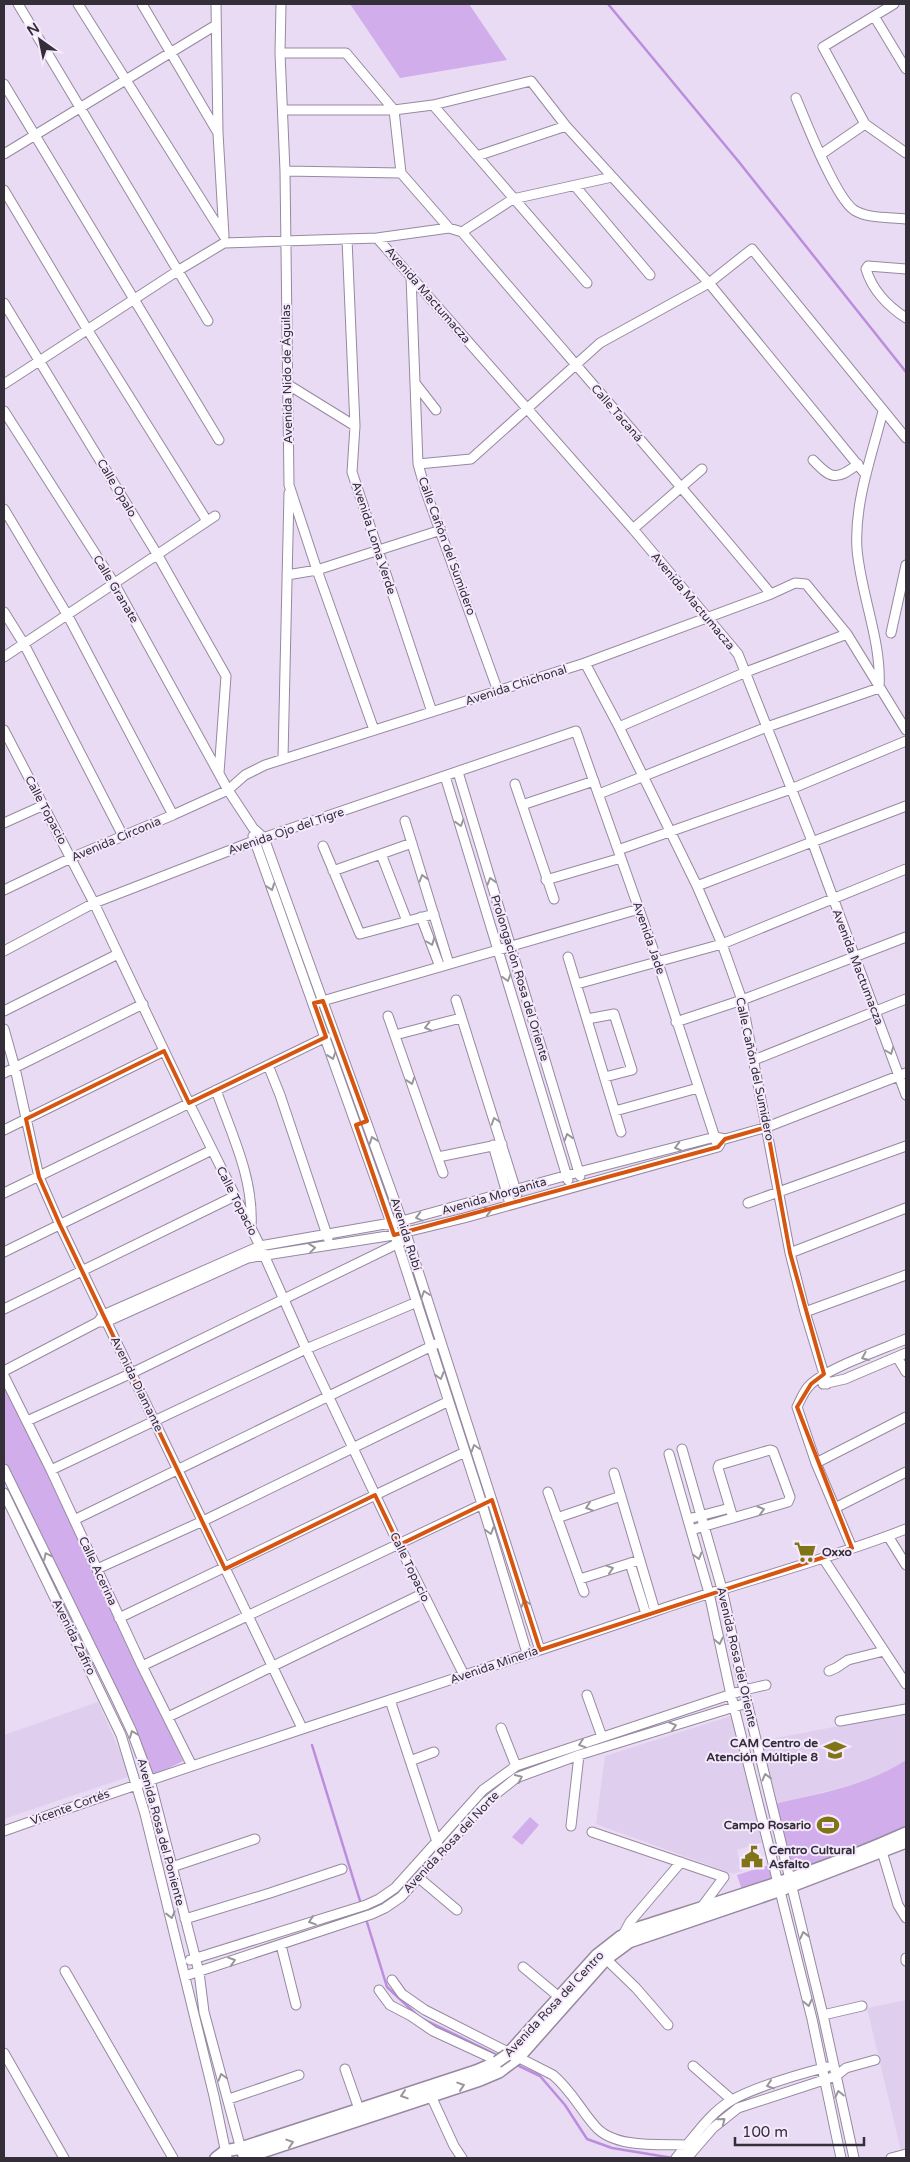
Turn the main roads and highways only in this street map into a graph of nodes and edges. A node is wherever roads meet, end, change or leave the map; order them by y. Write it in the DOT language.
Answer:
graph roads {
  1 [pos="906,1833"];
  2 [pos="906,1842"];
  3 [pos="882,1849"];
  4 [pos="780,1886"];
  5 [pos="562,2000"];
  6 [pos="507,2060"];
  7 [pos="226,2154"];
  8 [pos="242,2155"];
  9 [pos="216,2158"];
  1 -- 3 [label="main road, Avenida Rosa del Centro"];
  2 -- 3 [label="main road, Avenida Rosa del Centro"];
  3 -- 4 [label="main road, Avenida Rosa del Centro"];
  4 -- 5 [label="main road, Avenida Rosa del Centro"];
  4 -- 5 [label="main road, Avenida Rosa del Centro"];
  5 -- 6 [label="main road, Avenida Rosa del Centro"];
  6 -- 8 [label="main road, Avenida Rosa del Centro, one-way"];
  8 -- 6 [label="main road, Avenida Rosa del Centro, one-way"];
  7 -- 8 [label="main road, Avenida Rosa del Centro"];
  7 -- 9 [label="main road"];
}
